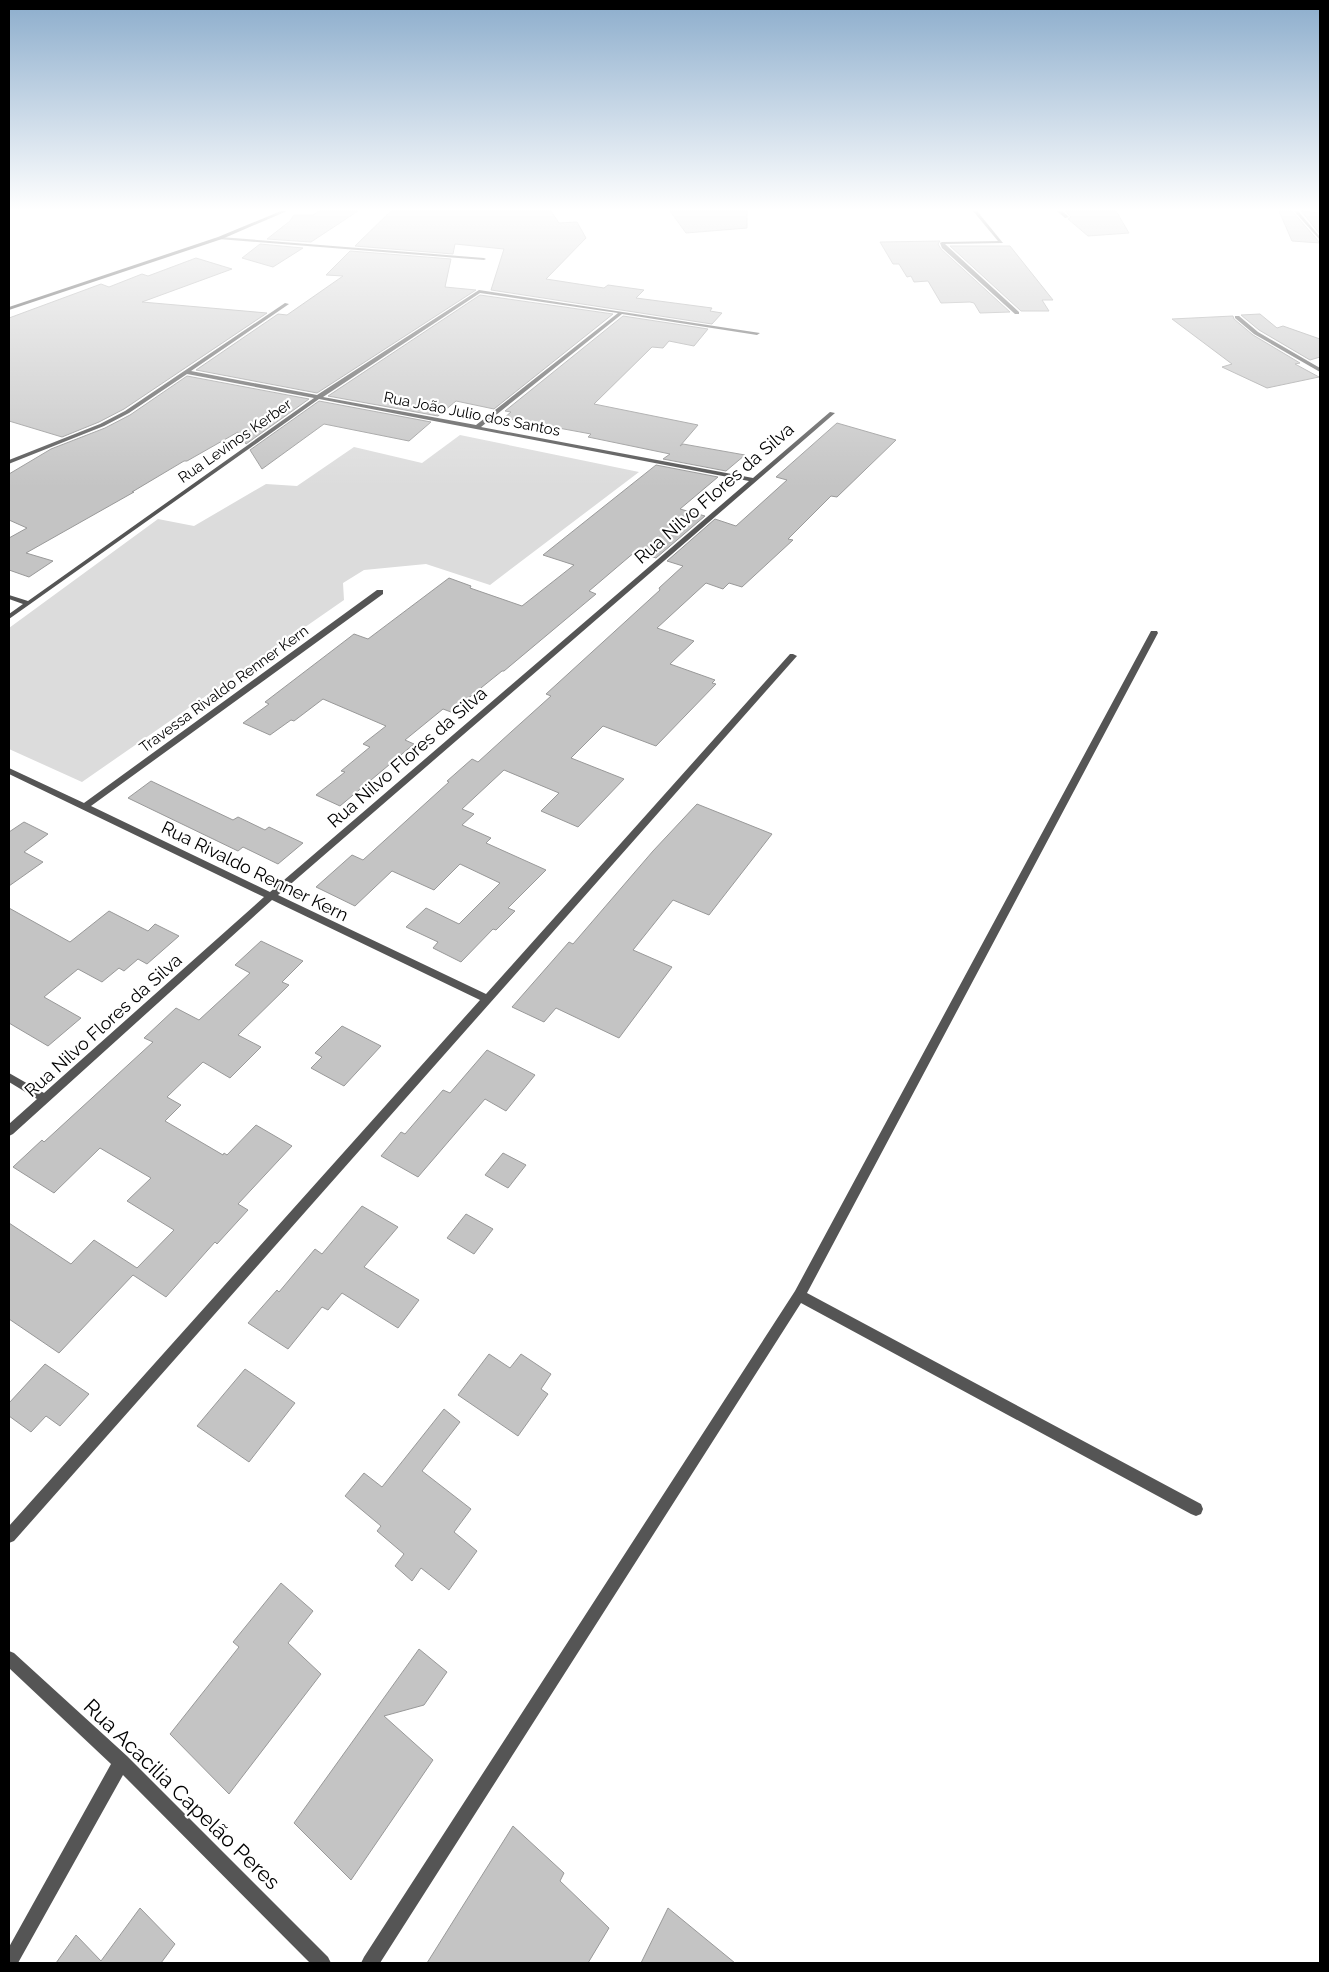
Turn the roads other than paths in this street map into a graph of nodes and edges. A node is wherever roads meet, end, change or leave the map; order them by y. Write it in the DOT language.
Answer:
graph roads {
  1 [pos="27,303"];
  2 [pos="461,303"];
  3 [pos="553,303"];
  4 [pos="1006,303"];
  5 [pos="287,304"];
  6 [pos="9,309"];
  7 [pos="1017,313"];
  8 [pos="620,314"];
  9 [pos="1237,318"];
  10 [pos="757,333"];
  11 [pos="1320,370"];
  12 [pos="185,372"];
  13 [pos="318,397"];
  14 [pos="832,413"];
  15 [pos="476,428"];
  16 [pos="9,462"];
  17 [pos="753,480"];
  18 [pos="380,592"];
  19 [pos="9,597"];
  20 [pos="28,604"];
  21 [pos="9,616"];
  22 [pos="1154,634"];
  23 [pos="793,656"];
  24 [pos="9,771"];
  25 [pos="84,807"];
  26 [pos="270,897"];
  27 [pos="487,999"];
  28 [pos="9,1077"];
  29 [pos="45,1099"];
  30 [pos="9,1131"];
  31 [pos="799,1294"];
  32 [pos="1196,1508"];
  33 [pos="9,1536"];
  34 [pos="9,1658"];
  35 [pos="121,1762"];
  36 [pos="9,1963"];
  37 [pos="322,1963"];
  38 [pos="370,1963"];
  1 -- 6 [label="street"];
  2 -- 13 [label="street, Rua Levinos Kerber"];
  3 -- 8 [label="street, Rua Levinos Kerber"];
  4 -- 7 [label="street"];
  5 -- 12 [label="street"];
  8 -- 10 [label="street"];
  8 -- 15 [label="street"];
  9 -- 11 [label="street"];
  12 -- 13 [label="street, Rua João Julio dos Santos"];
  12 -- 16 [label="street"];
  13 -- 15 [label="street, Rua João Julio dos Santos"];
  13 -- 20 [label="street, Rua Levinos Kerber"];
  14 -- 17 [label="street, Rua Nilvo Flores da Silva"];
  15 -- 17 [label="street, Rua João Julio dos Santos"];
  17 -- 26 [label="street, Rua Nilvo Flores da Silva"];
  18 -- 25 [label="street, Travessa Rivaldo Renner Kern"];
  19 -- 20 [label="street"];
  20 -- 21 [label="street, Rua Levinos Kerber"];
  22 -- 31 [label="street"];
  23 -- 27 [label="street"];
  24 -- 25 [label="street, Rua Rivaldo Renner Kern"];
  25 -- 26 [label="street, Rua Rivaldo Renner Kern"];
  26 -- 27 [label="street, Rua Rivaldo Renner Kern"];
  26 -- 29 [label="street, Rua Nilvo Flores da Silva"];
  27 -- 33 [label="street"];
  28 -- 29 [label="street"];
  29 -- 30 [label="street, Rua Nilvo Flores da Silva"];
  31 -- 32 [label="street"];
  31 -- 38 [label="street"];
  34 -- 35 [label="street, Rua Acacilia Capelão Peres"];
  35 -- 36 [label="street"];
  35 -- 37 [label="street, Rua Acacilia Capelão Peres"];
}
